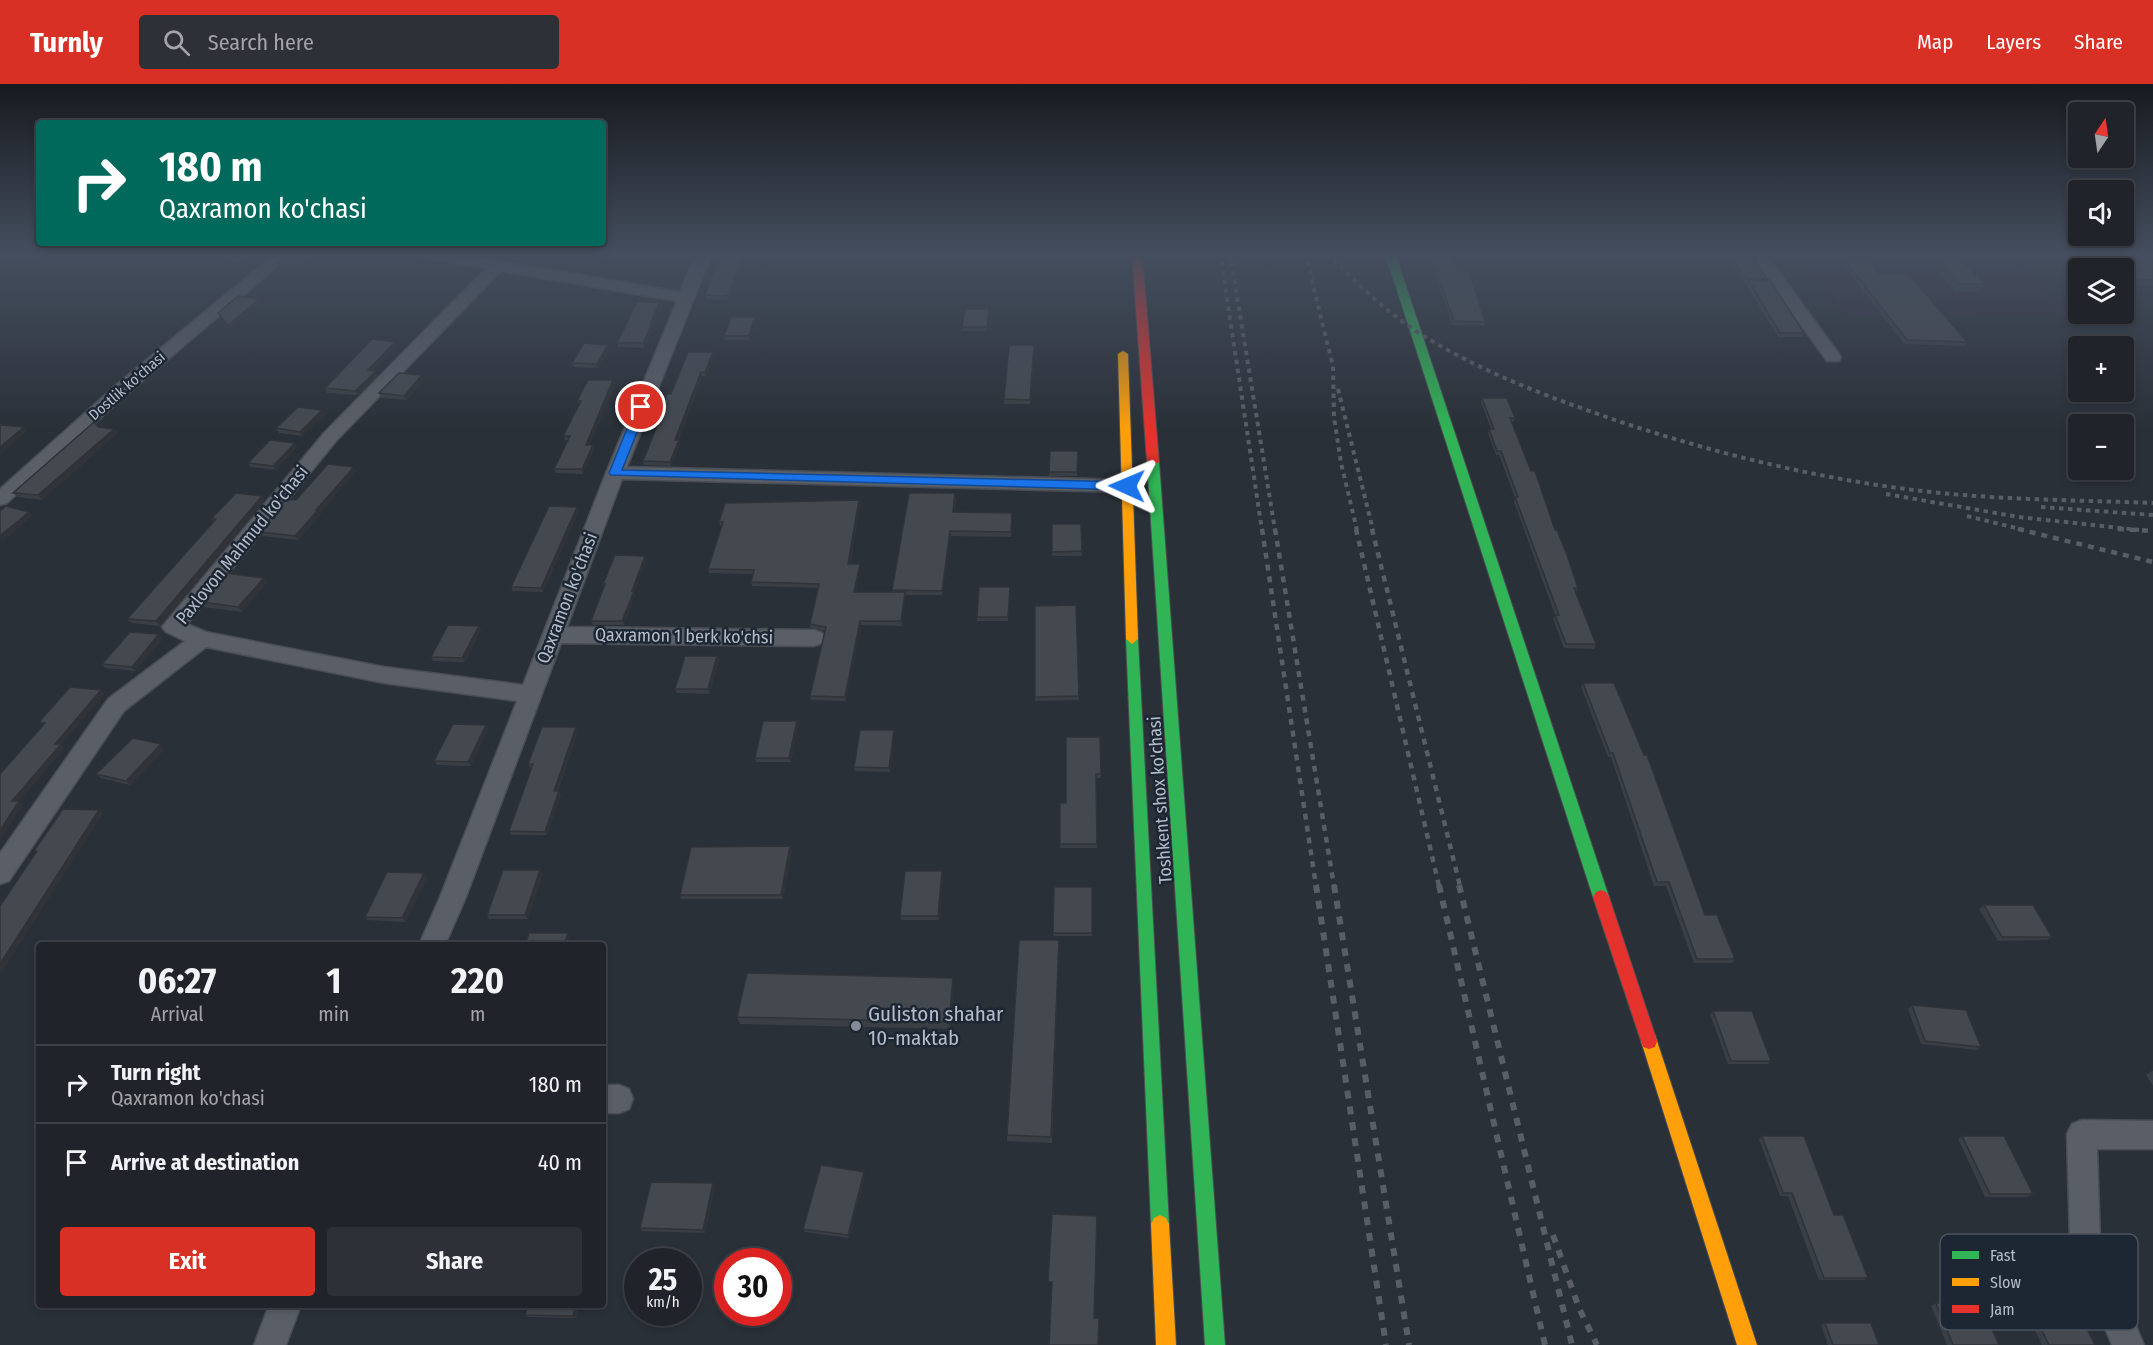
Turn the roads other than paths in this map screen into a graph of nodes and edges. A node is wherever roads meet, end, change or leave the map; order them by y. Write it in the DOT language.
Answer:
graph roads {
  1 [pos="215,312"];
  2 [pos="450,312"];
  3 [pos="679,312"];
  4 [pos="1134,312"];
  5 [pos="1408,312"];
  6 [pos="1800,312"];
  7 [pos="1122,334"];
  8 [pos="1833,357"];
  9 [pos="615,473"];
  10 [pos="1127,486"];
  11 [pos="0,499"];
  12 [pos="554,635"];
  13 [pos="814,638"];
  14 [pos="202,639"];
  15 [pos="530,694"];
  16 [pos="0,873"];
  17 [pos="433,942"];
  18 [pos="2153,1135"];
  19 [pos="2085,1234"];
  20 [pos="284,1308"];
  21 [pos="2122,1330"];
  22 [pos="270,1345"];
  23 [pos="1166,1345"];
  24 [pos="1215,1345"];
  25 [pos="1747,1345"];
  26 [pos="2128,1345"];
  1 -- 11 [label="street, Dostlik ko'chasi"];
  2 -- 14 [label="street, Paxlovon Mahmud ko'chasi"];
  3 -- 9 [label="street, Qaxramon ko'chasi"];
  4 -- 24 [label="main road, Toshkent shox ko'chasi"];
  5 -- 25 [label="main road"];
  6 -- 8 [label="street"];
  7 -- 10 [label="main road, Toshkent shox ko'chasi"];
  9 -- 10 [label="street"];
  9 -- 12 [label="street, Qaxramon ko'chasi"];
  10 -- 23 [label="main road, Toshkent shox ko'chasi"];
  12 -- 13 [label="street, Qaxramon 1 berk ko'chsi"];
  12 -- 15 [label="street, Qaxramon ko'chasi"];
  14 -- 15 [label="street"];
  14 -- 16 [label="street, Paxlovon Mahmud ko'chasi"];
  15 -- 17 [label="street, Qaxramon ko'chasi"];
  18 -- 19 [label="street"];
  20 -- 22 [label="street"];
  21 -- 26 [label="street"];
}
